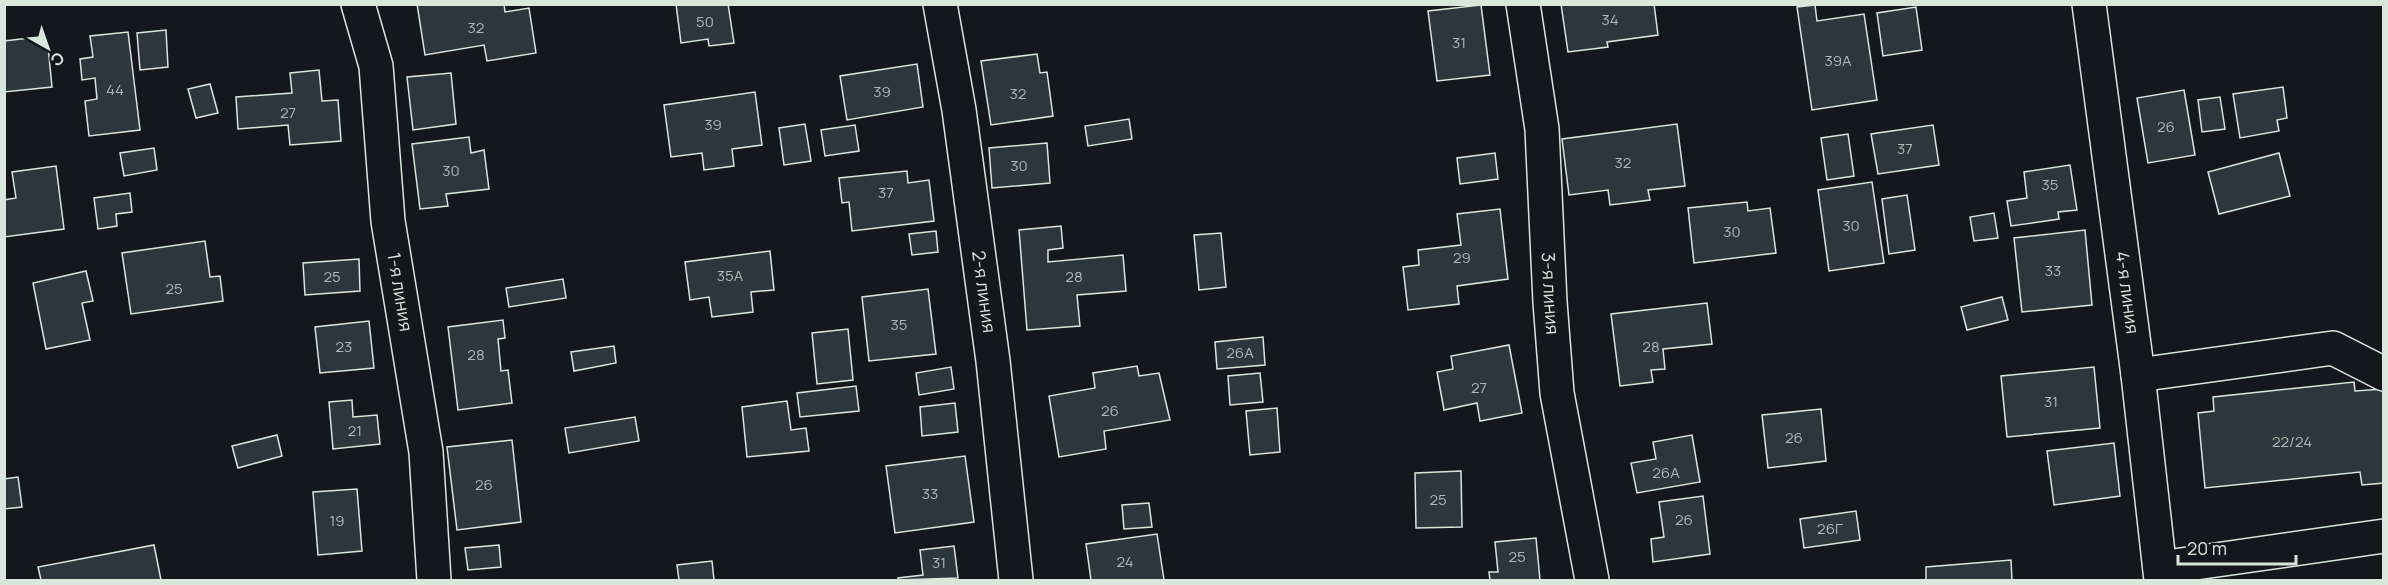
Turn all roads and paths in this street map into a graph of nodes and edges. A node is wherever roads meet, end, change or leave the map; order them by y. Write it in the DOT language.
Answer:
graph roads {
  1 [pos="358,4"];
  2 [pos="940,4"];
  3 [pos="1523,4"];
  4 [pos="2089,4"];
  5 [pos="2384,374"];
  6 [pos="2138,375"];
  7 [pos="2384,536"];
  8 [pos="2160,574"];
  9 [pos="434,580"];
  10 [pos="1016,580"];
  11 [pos="1592,580"];
  1 -- 9 [label="street, 1-я линия"];
  2 -- 10 [label="street, 2-я линия"];
  3 -- 11 [label="street, 3-я линия"];
  4 -- 6 [label="street, 4-я линия"];
  5 -- 6 [label="street"];
  6 -- 8 [label="street, 4-я линия"];
  7 -- 8 [label="street"];
}
